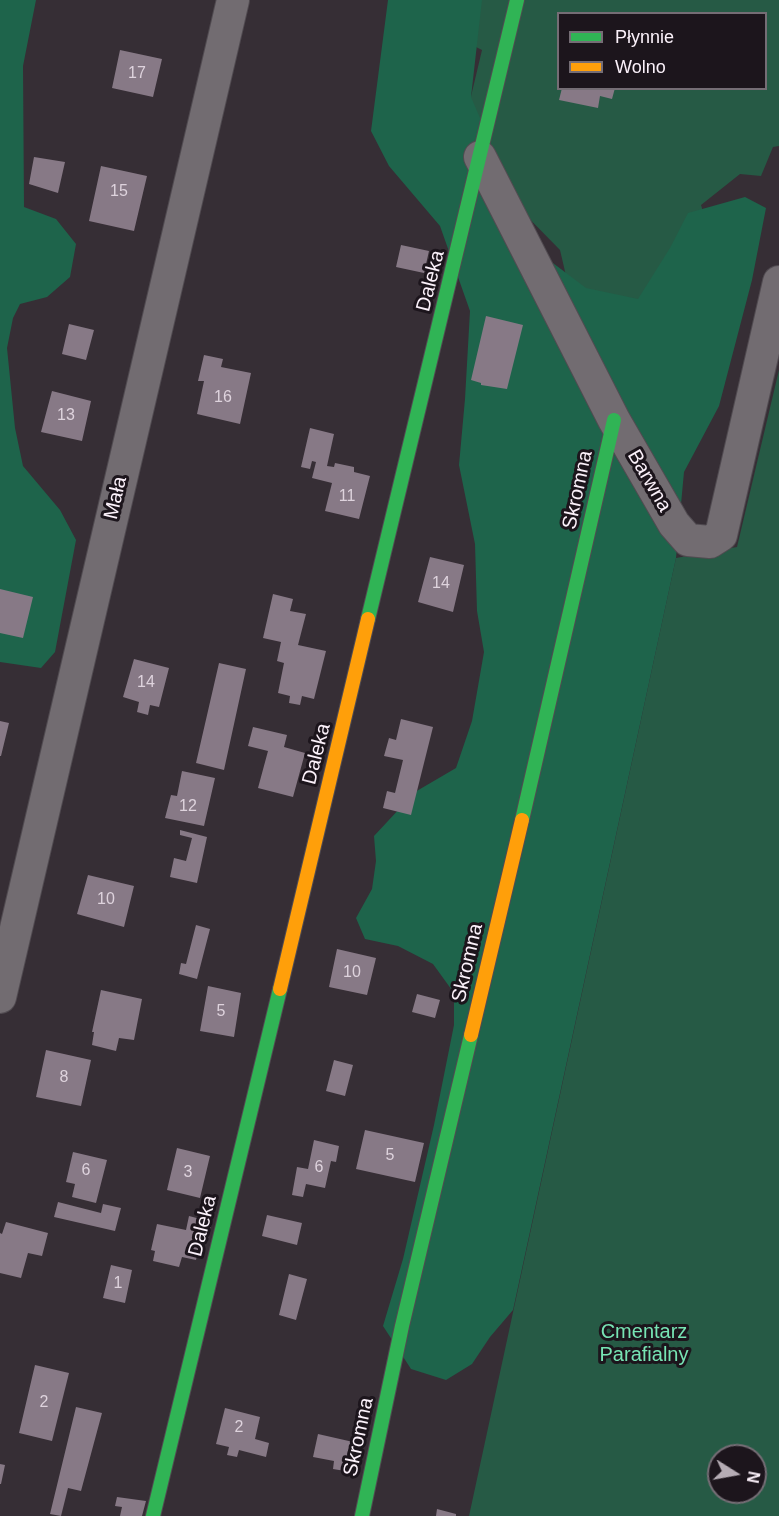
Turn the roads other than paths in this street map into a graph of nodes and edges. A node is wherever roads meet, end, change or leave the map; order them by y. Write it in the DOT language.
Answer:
graph roads {
  1 [pos="233,0"];
  2 [pos="517,0"];
  3 [pos="480,157"];
  4 [pos="779,282"];
  5 [pos="614,420"];
  6 [pos="0,997"];
  7 [pos="153,1516"];
  8 [pos="362,1516"];
  1 -- 6 [label="street, Mała"];
  2 -- 3 [label="street, Daleka"];
  3 -- 5 [label="street, Barwna"];
  3 -- 7 [label="street, Daleka"];
  4 -- 5 [label="street, Barwna"];
  5 -- 8 [label="street, Skromna"];
}
